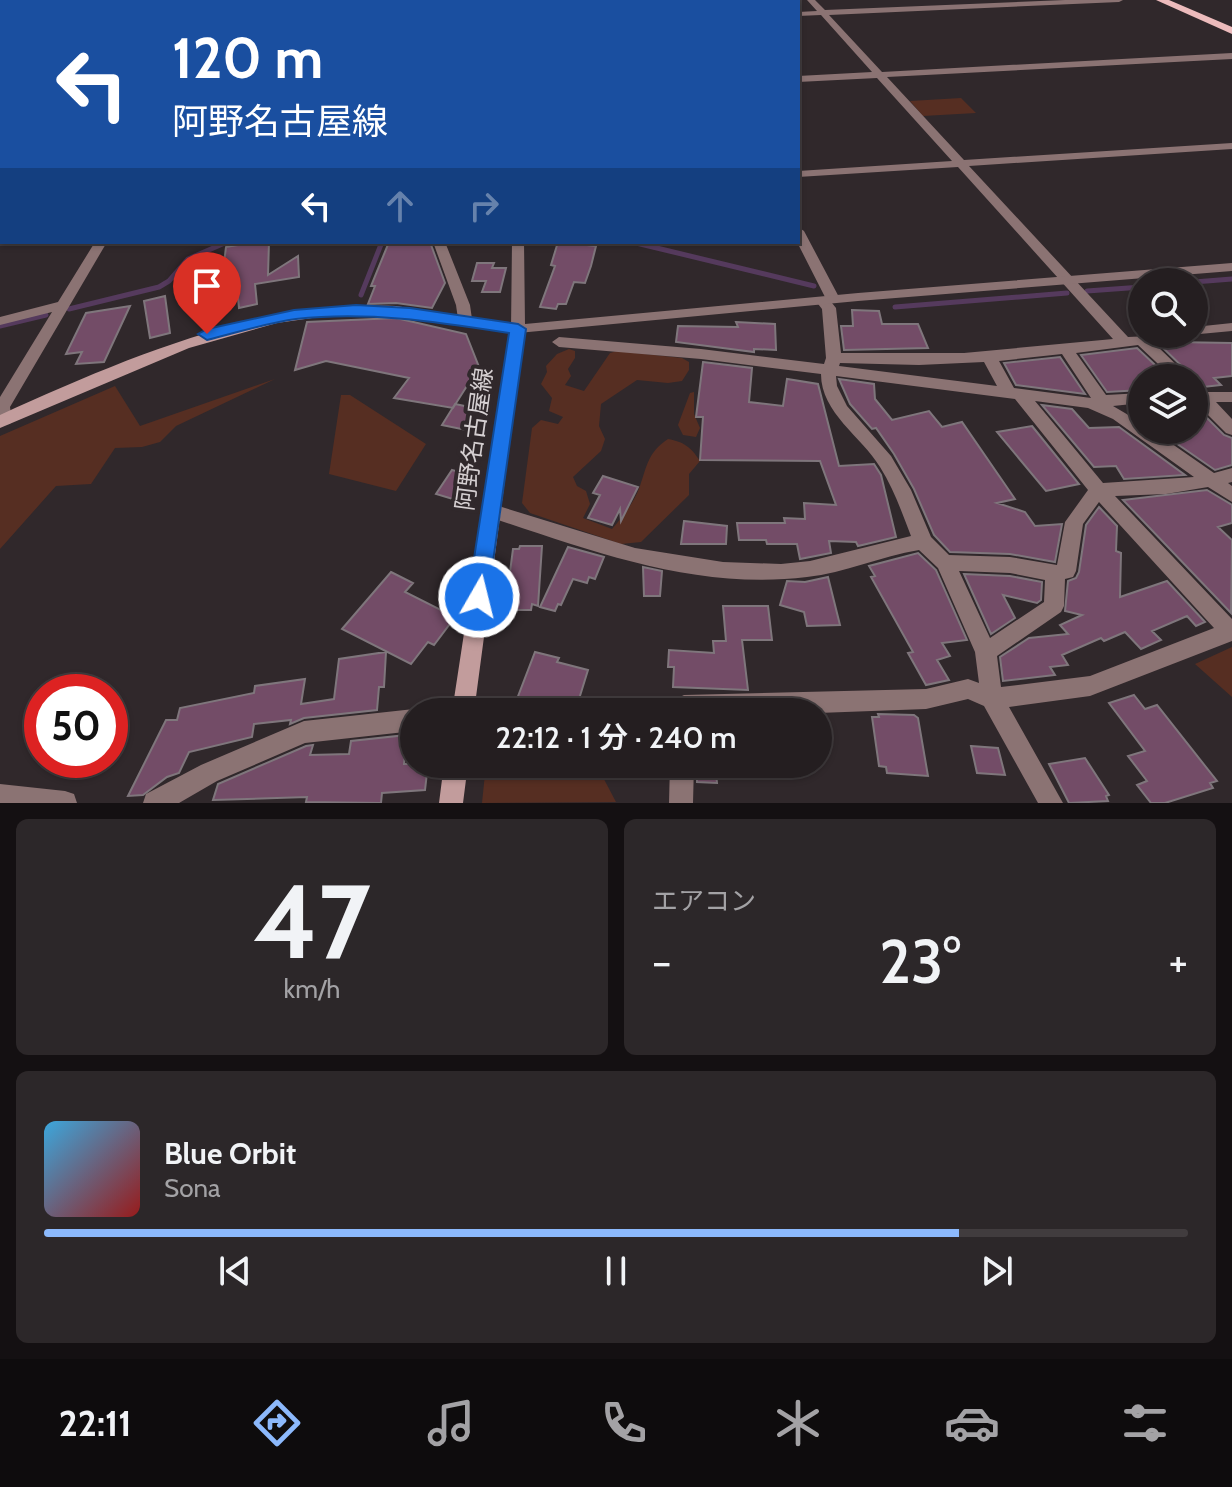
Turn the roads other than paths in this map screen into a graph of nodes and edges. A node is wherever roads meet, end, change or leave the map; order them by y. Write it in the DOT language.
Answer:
graph roads {
  1 [pos="811,0"];
  2 [pos="1119,0"];
  3 [pos="1161,0"];
  4 [pos="1175,0"];
  5 [pos="823,13"];
  6 [pos="800,14"];
  7 [pos="1232,25"];
  8 [pos="1232,31"];
  9 [pos="1232,56"];
  10 [pos="880,74"];
  11 [pos="800,79"];
  12 [pos="1232,146"];
  13 [pos="961,163"];
  14 [pos="800,174"];
  15 [pos="800,236"];
  16 [pos="100,244"];
  17 [pos="440,244"];
  18 [pos="518,244"];
  19 [pos="1232,267"];
  20 [pos="1069,281"];
  21 [pos="828,300"];
  22 [pos="63,305"];
  23 [pos="465,319"];
  24 [pos="0,321"];
  25 [pos="1232,327"];
  26 [pos="518,329"];
  27 [pos="1208,330"];
  28 [pos="559,342"];
  29 [pos="1128,342"];
  30 [pos="1125,343"];
  31 [pos="1065,348"];
  32 [pos="1150,348"];
  33 [pos="988,355"];
  34 [pos="832,364"];
  35 [pos="1167,364"];
  36 [pos="1013,392"];
  37 [pos="1208,396"];
  38 [pos="1232,397"];
  39 [pos="1128,398"];
  40 [pos="1208,406"];
  41 [pos="1102,407"];
  42 [pos="2,421"];
  43 [pos="1232,429"];
  44 [pos="1223,478"];
  45 [pos="1098,490"];
  46 [pos="1232,495"];
  47 [pos="492,511"];
  48 [pos="923,542"];
  49 [pos="945,563"];
  50 [pos="1055,574"];
  51 [pos="1232,632"];
  52 [pos="986,652"];
  53 [pos="465,698"];
  54 [pos="992,699"];
  55 [pos="832,702"];
  56 [pos="400,722"];
  57 [pos="454,778"];
  58 [pos="682,778"];
  59 [pos="0,796"];
  60 [pos="65,803"];
  61 [pos="155,803"];
  62 [pos="451,803"];
  63 [pos="681,803"];
  64 [pos="1051,803"];
  1 -- 5 [label="street"];
  2 -- 5 [label="street"];
  3 -- 8 [label="main road"];
  4 -- 7 [label="main road"];
  5 -- 6 [label="street"];
  5 -- 10 [label="street"];
  9 -- 10 [label="street"];
  10 -- 11 [label="street"];
  10 -- 13 [label="street"];
  12 -- 13 [label="street"];
  13 -- 14 [label="street"];
  13 -- 20 [label="street"];
  15 -- 21 [label="street"];
  16 -- 22 [label="street"];
  17 -- 23 [label="street"];
  18 -- 26 [label="street"];
  19 -- 20 [label="street"];
  20 -- 21 [label="street"];
  20 -- 30 [label="street"];
  21 -- 26 [label="street"];
  21 -- 34 [label="street"];
  22 -- 24 [label="street"];
  22 -- 42 [label="street"];
  23 -- 26 [label="main road"];
  23 -- 42 [label="main road"];
  25 -- 27 [label="street"];
  26 -- 47 [label="main road, 阿野名古屋線"];
  28 -- 34 [label="street"];
  29 -- 30 [label="street"];
  30 -- 31 [label="street"];
  31 -- 33 [label="street"];
  31 -- 41 [label="street"];
  32 -- 35 [label="street"];
  33 -- 34 [label="street"];
  33 -- 36 [label="street"];
  34 -- 36 [label="street"];
  34 -- 48 [label="street"];
  36 -- 41 [label="street"];
  36 -- 45 [label="street"];
  37 -- 38 [label="street"];
  39 -- 41 [label="street"];
  40 -- 43 [label="street"];
  41 -- 44 [label="street"];
  44 -- 45 [label="street"];
  44 -- 46 [label="street"];
  45 -- 50 [label="street"];
  45 -- 51 [label="street"];
  47 -- 48 [label="street"];
  47 -- 53 [label="main road, 阿野名古屋線"];
  48 -- 49 [label="street"];
  49 -- 50 [label="street"];
  49 -- 52 [label="street"];
  50 -- 52 [label="street"];
  51 -- 54 [label="street"];
  52 -- 54 [label="street"];
  54 -- 55 [label="street"];
  54 -- 64 [label="street"];
  56 -- 61 [label="street"];
  57 -- 62 [label="main road"];
  58 -- 63 [label="street"];
  59 -- 60 [label="street"];
}
